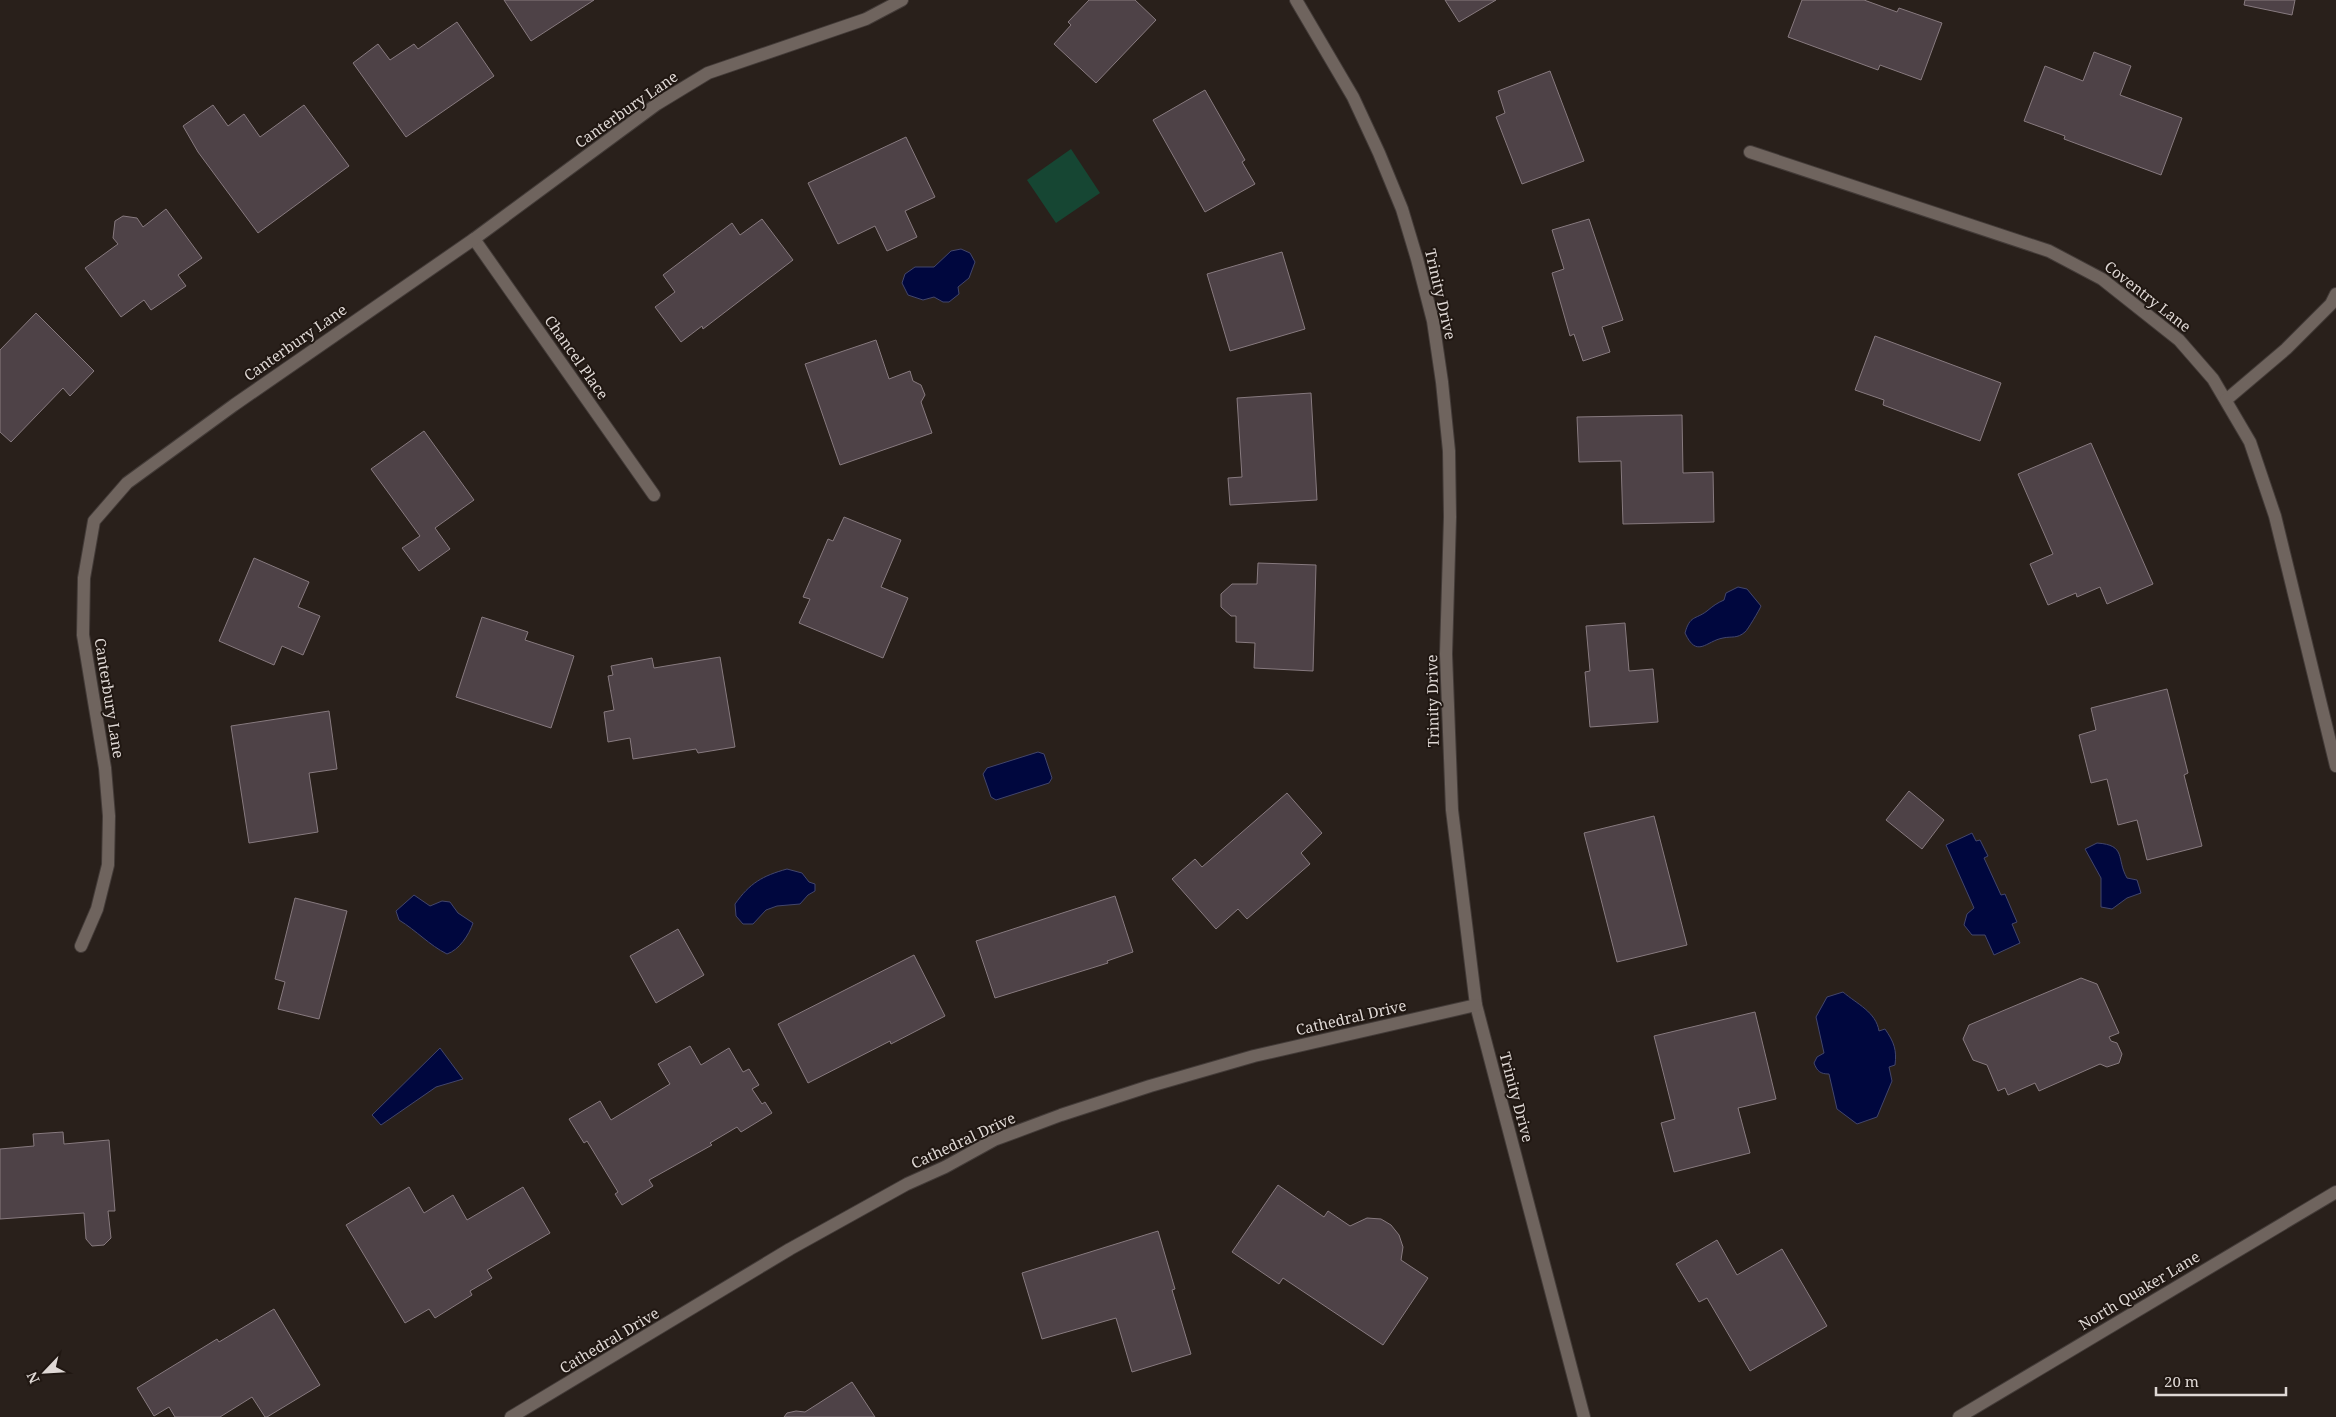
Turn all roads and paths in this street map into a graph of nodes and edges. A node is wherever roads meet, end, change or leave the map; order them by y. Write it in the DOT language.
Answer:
graph roads {
  1 [pos="902,0"];
  2 [pos="1296,0"];
  3 [pos="1750,152"];
  4 [pos="474,238"];
  5 [pos="2336,294"];
  6 [pos="2226,400"];
  7 [pos="654,495"];
  8 [pos="2336,766"];
  9 [pos="81,946"];
  10 [pos="1476,1005"];
  11 [pos="2336,1192"];
  12 [pos="511,1417"];
  13 [pos="1584,1417"];
  14 [pos="1959,1417"];
  1 -- 4 [label="street, Canterbury Lane"];
  2 -- 10 [label="street, Trinity Drive"];
  3 -- 6 [label="street, Coventry Lane"];
  4 -- 7 [label="street, Chancel Place"];
  4 -- 9 [label="street, Canterbury Lane"];
  5 -- 6 [label="street"];
  6 -- 8 [label="street, Coventry Lane"];
  10 -- 12 [label="street, Cathedral Drive"];
  10 -- 13 [label="street, Trinity Drive"];
  11 -- 14 [label="street, North Quaker Lane"];
}
